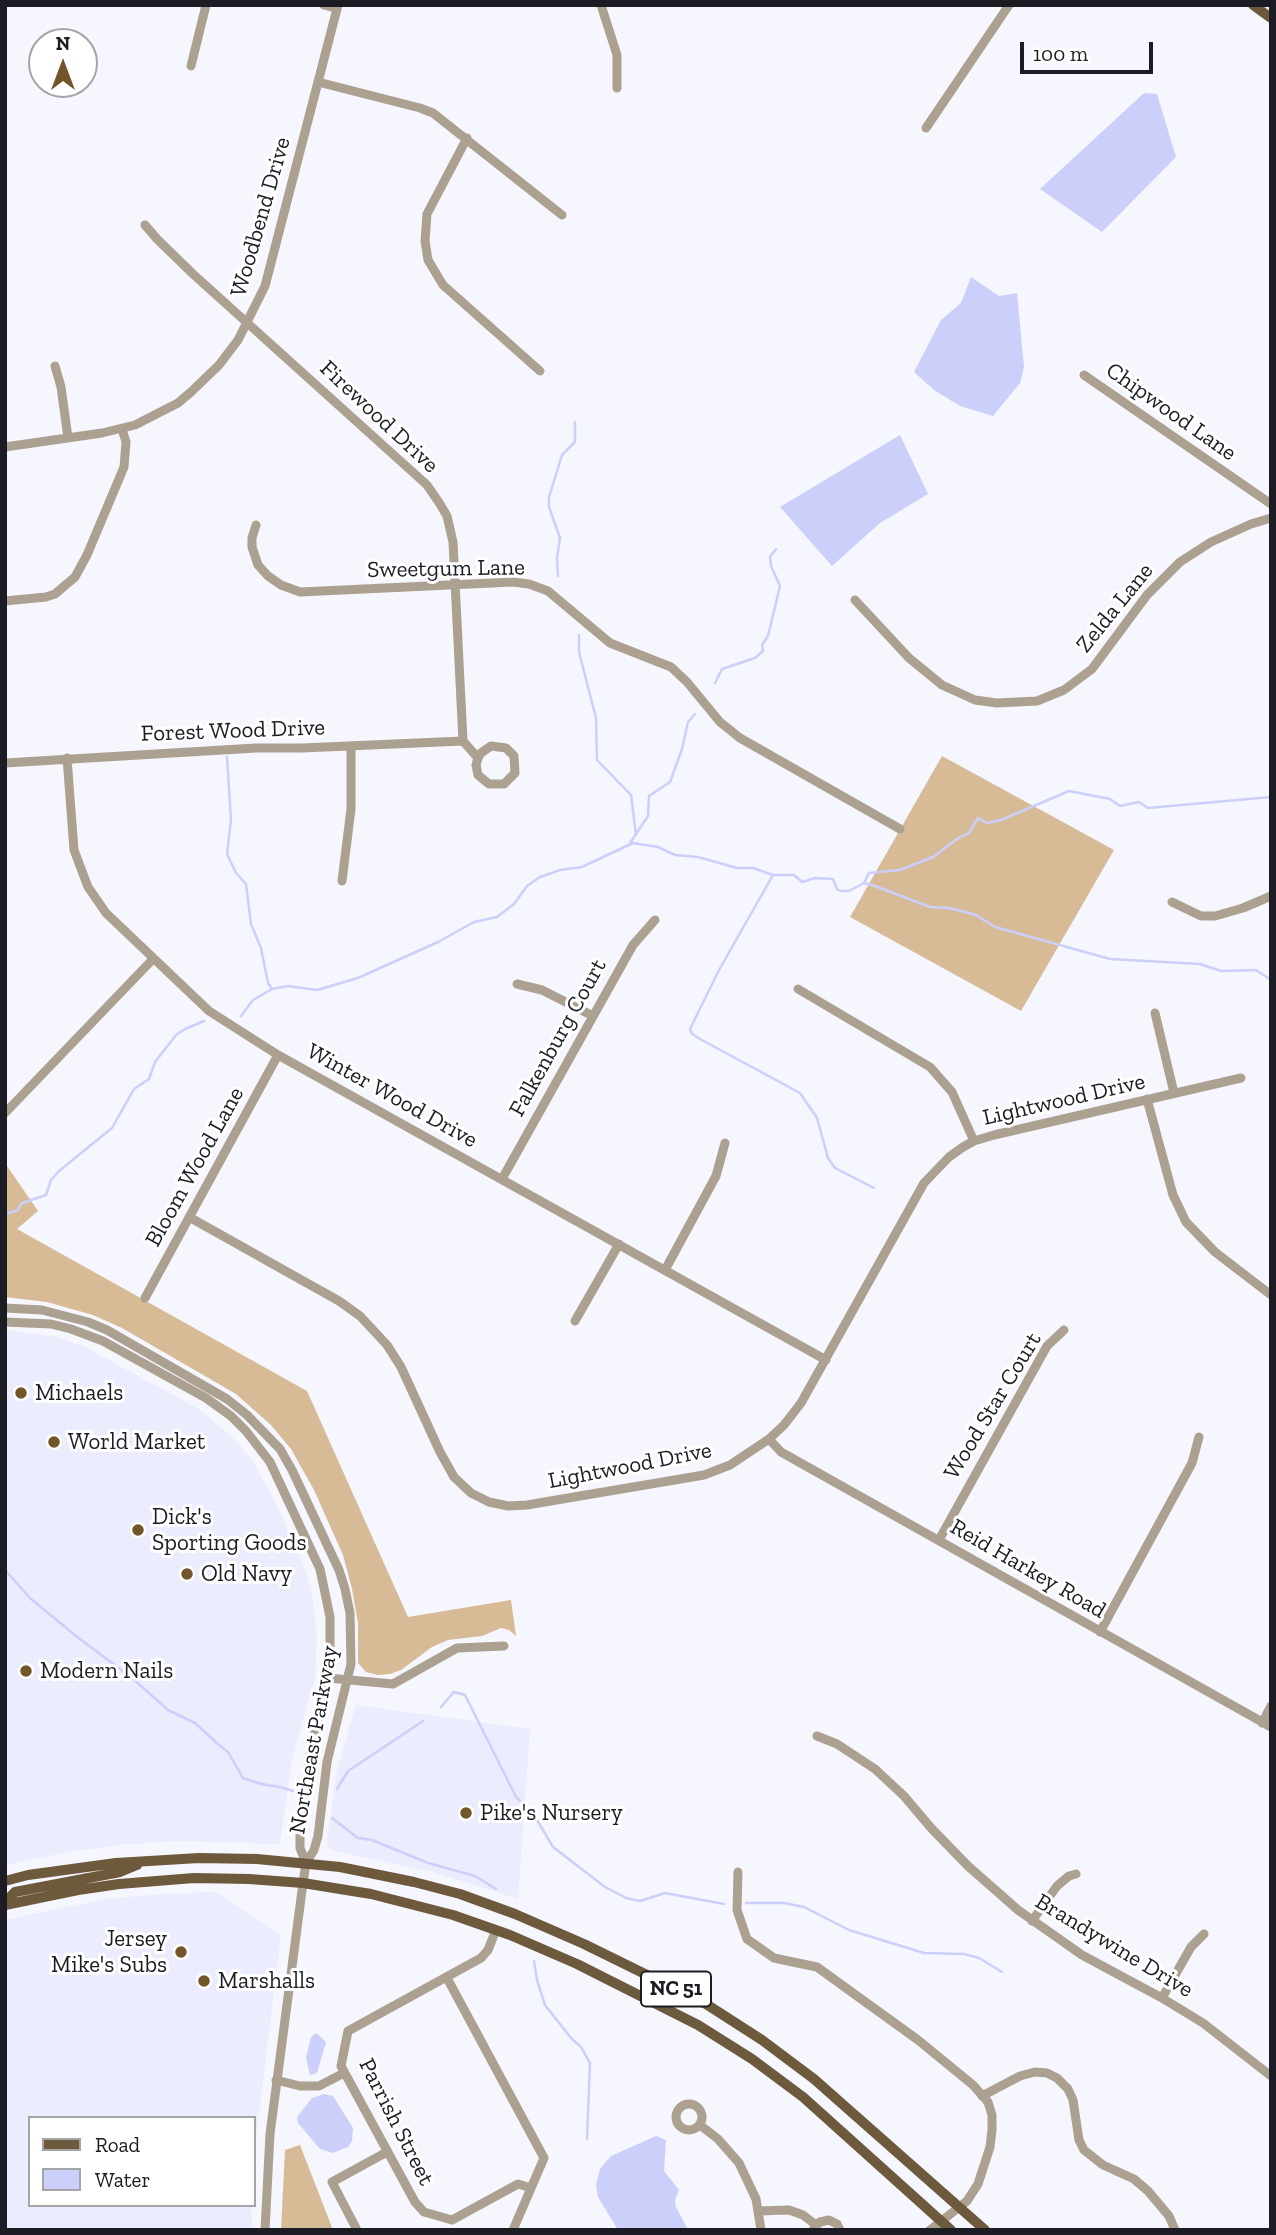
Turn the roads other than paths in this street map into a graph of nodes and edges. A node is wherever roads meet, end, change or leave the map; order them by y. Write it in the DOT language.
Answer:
graph roads {
  1 [pos="206,5"];
  2 [pos="324,5"];
  3 [pos="601,5"];
  4 [pos="1009,5"];
  5 [pos="1253,5"];
  6 [pos="337,7"];
  7 [pos="1271,18"];
  8 [pos="191,66"];
  9 [pos="318,82"];
  10 [pos="617,88"];
  11 [pos="926,128"];
  12 [pos="467,138"];
  13 [pos="562,215"];
  14 [pos="145,225"];
  15 [pos="248,322"];
  16 [pos="55,366"];
  17 [pos="540,371"];
  18 [pos="1084,375"];
  19 [pos="122,429"];
  20 [pos="68,438"];
  21 [pos="5,447"];
  22 [pos="1271,504"];
  23 [pos="1271,518"];
  24 [pos="256,525"];
  25 [pos="456,584"];
  26 [pos="855,600"];
  27 [pos="5,601"];
  28 [pos="463,741"];
  29 [pos="351,747"];
  30 [pos="67,758"];
  31 [pos="478,758"];
  32 [pos="5,763"];
  33 [pos="900,829"];
  34 [pos="342,881"];
  35 [pos="1271,896"];
  36 [pos="1172,902"];
  37 [pos="655,920"];
  38 [pos="153,959"];
  39 [pos="517,984"];
  40 [pos="798,989"];
  41 [pos="1155,1013"];
  42 [pos="593,1016"];
  43 [pos="278,1055"];
  44 [pos="1241,1078"];
  45 [pos="1174,1093"];
  46 [pos="1147,1099"];
  47 [pos="5,1112"];
  48 [pos="974,1141"];
  49 [pos="725,1143"];
  50 [pos="502,1179"];
  51 [pos="189,1217"];
  52 [pos="618,1244"];
  53 [pos="665,1270"];
  54 [pos="1271,1295"];
  55 [pos="145,1298"];
  56 [pos="5,1308"];
  57 [pos="575,1321"];
  58 [pos="5,1322"];
  59 [pos="1064,1330"];
  60 [pos="826,1360"];
  61 [pos="1199,1437"];
  62 [pos="769,1439"];
  63 [pos="939,1540"];
  64 [pos="1100,1632"];
  65 [pos="503,1646"];
  66 [pos="328,1678"];
  67 [pos="347,1681"];
  68 [pos="1271,1706"];
  69 [pos="1267,1725"];
  70 [pos="817,1736"];
  71 [pos="147,1861"];
  72 [pos="306,1863"];
  73 [pos="738,1872"];
  74 [pos="1076,1874"];
  75 [pos="5,1881"];
  76 [pos="303,1883"];
  77 [pos="7,1905"];
  78 [pos="1032,1920"];
  79 [pos="496,1930"];
  80 [pos="1204,1934"];
  81 [pos="447,1978"];
  82 [pos="1162,1998"];
  83 [pos="344,2073"];
  84 [pos="1271,2076"];
  85 [pos="276,2080"];
  86 [pos="982,2096"];
  87 [pos="700,2125"];
  88 [pos="387,2152"];
  89 [pos="531,2188"];
  90 [pos="959,2208"];
  91 [pos="758,2211"];
  92 [pos="815,2227"];
  93 [pos="945,2227"];
  94 [pos="265,2230"];
  95 [pos="357,2230"];
  96 [pos="513,2230"];
  97 [pos="761,2230"];
  98 [pos="840,2230"];
  99 [pos="930,2230"];
  100 [pos="985,2230"];
  101 [pos="1175,2230"];
  1 -- 8 [label="street"];
  2 -- 6 [label="street"];
  3 -- 10 [label="street"];
  4 -- 11 [label="street"];
  5 -- 7 [label="main road"];
  6 -- 9 [label="street, Woodbend Drive"];
  9 -- 12 [label="street"];
  9 -- 15 [label="street, Woodbend Drive"];
  12 -- 13 [label="street"];
  12 -- 17 [label="street"];
  14 -- 15 [label="street, Firewood Drive"];
  15 -- 19 [label="street, Woodbend Drive"];
  15 -- 25 [label="street, Firewood Drive"];
  16 -- 20 [label="street"];
  18 -- 22 [label="street, Chipwood Lane"];
  19 -- 20 [label="street, Woodbend Drive"];
  19 -- 27 [label="street"];
  20 -- 21 [label="street, Woodbend Drive"];
  23 -- 26 [label="street, Zelda Lane"];
  24 -- 25 [label="street, Sweetgum Lane"];
  25 -- 28 [label="street, Firewood Drive"];
  25 -- 33 [label="street, Sweetgum Lane"];
  28 -- 29 [label="street, Forest Wood Drive"];
  28 -- 31 [label="street"];
  29 -- 30 [label="street, Forest Wood Drive"];
  29 -- 34 [label="street"];
  30 -- 32 [label="street, Forest Wood Drive"];
  30 -- 38 [label="street, Winter Wood Drive"];
  31 -- 31 [label="street"];
  35 -- 36 [label="street"];
  37 -- 42 [label="street, Falkenburg Court"];
  38 -- 43 [label="street, Winter Wood Drive"];
  38 -- 47 [label="street"];
  39 -- 42 [label="street"];
  40 -- 48 [label="street"];
  41 -- 45 [label="street"];
  42 -- 50 [label="street, Falkenburg Court"];
  43 -- 50 [label="street, Winter Wood Drive"];
  43 -- 51 [label="street, Bloom Wood Lane"];
  44 -- 45 [label="street, Lightwood Drive"];
  45 -- 46 [label="street, Lightwood Drive"];
  46 -- 48 [label="street, Lightwood Drive"];
  46 -- 54 [label="street"];
  48 -- 60 [label="street, Lightwood Drive"];
  49 -- 53 [label="street"];
  50 -- 52 [label="street, Winter Wood Drive"];
  51 -- 55 [label="street, Bloom Wood Lane"];
  51 -- 62 [label="street, Lightwood Drive"];
  52 -- 53 [label="street, Winter Wood Drive"];
  52 -- 57 [label="street"];
  53 -- 60 [label="street, Winter Wood Drive"];
  56 -- 67 [label="street, Northeast Parkway"];
  58 -- 66 [label="street, Northeast Parkway"];
  59 -- 63 [label="street, Wood Star Court"];
  60 -- 62 [label="street, Lightwood Drive"];
  61 -- 64 [label="street"];
  62 -- 63 [label="street, Reid Harkey Road"];
  63 -- 64 [label="street, Reid Harkey Road"];
  64 -- 69 [label="street, Reid Harkey Road"];
  65 -- 67 [label="street"];
  66 -- 67 [label="street"];
  66 -- 72 [label="street, Northeast Parkway"];
  67 -- 72 [label="street, Northeast Parkway"];
  68 -- 69 [label="street"];
  70 -- 78 [label="street, Brandywine Drive"];
  71 -- 72 [label="main road, NC 51"];
  71 -- 75 [label="main road, NC 51"];
  71 -- 77 [label="main road"];
  72 -- 76 [label="street, Northeast Parkway"];
  72 -- 90 [label="main road, NC 51"];
  73 -- 86 [label="street"];
  74 -- 78 [label="street"];
  76 -- 77 [label="main road, NC 51"];
  76 -- 79 [label="main road, NC 51"];
  76 -- 85 [label="street, Northeast Parkway"];
  78 -- 82 [label="street, Brandywine Drive"];
  79 -- 81 [label="street, Parrish Street"];
  79 -- 93 [label="main road, NC 51"];
  80 -- 82 [label="street"];
  81 -- 83 [label="street, Parrish Street"];
  81 -- 89 [label="street"];
  82 -- 84 [label="street, Brandywine Drive"];
  83 -- 85 [label="street"];
  83 -- 88 [label="street, Parrish Street"];
  85 -- 94 [label="street, Northeast Parkway"];
  86 -- 90 [label="street"];
  86 -- 101 [label="street"];
  87 -- 91 [label="street"];
  88 -- 89 [label="street, Parrish Street"];
  88 -- 95 [label="street"];
  89 -- 96 [label="street"];
  90 -- 93 [label="street"];
  90 -- 100 [label="main road, NC 51"];
  91 -- 92 [label="street"];
  91 -- 97 [label="street"];
  92 -- 98 [label="street"];
  93 -- 99 [label="street"];
}
